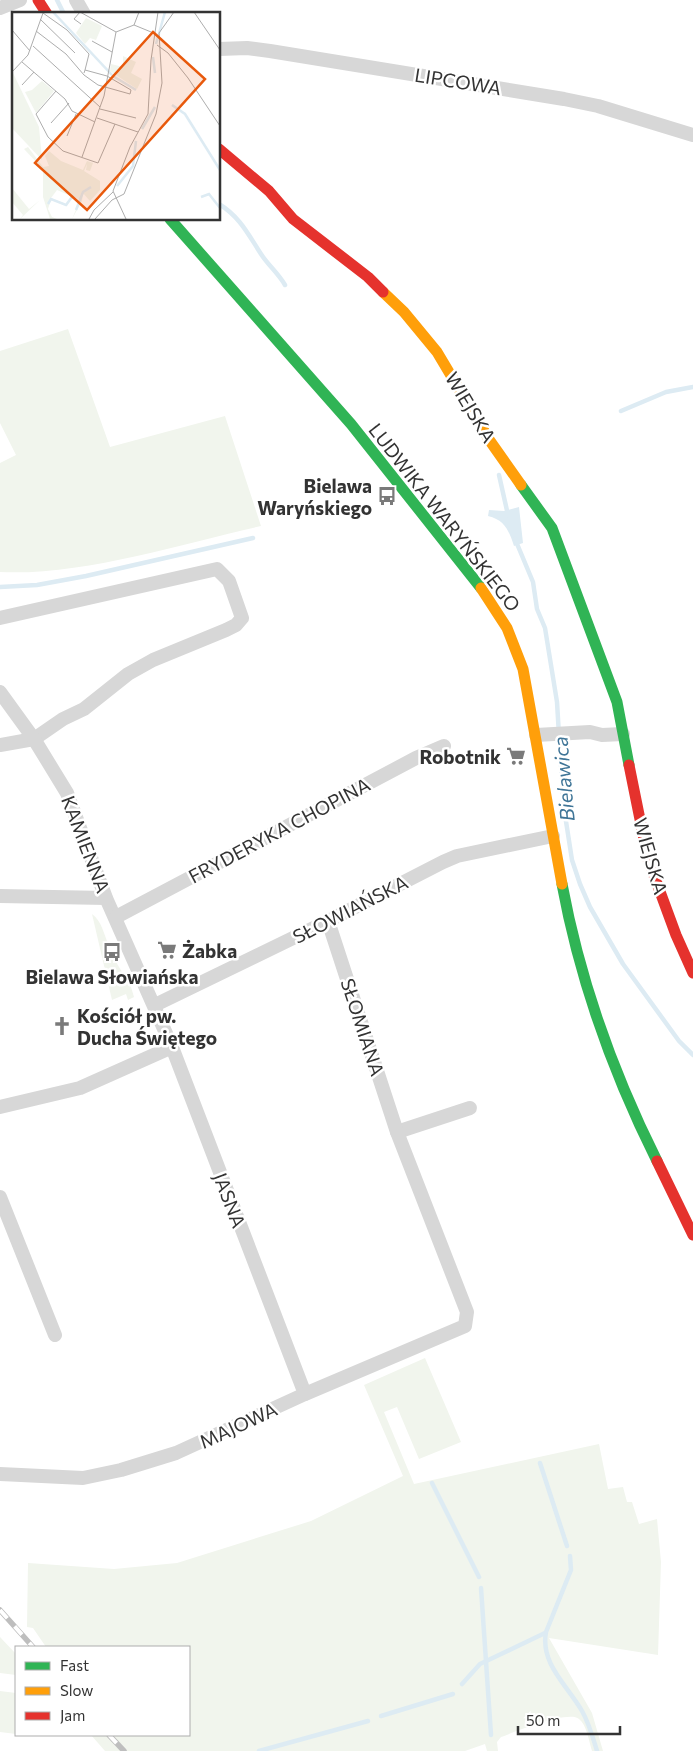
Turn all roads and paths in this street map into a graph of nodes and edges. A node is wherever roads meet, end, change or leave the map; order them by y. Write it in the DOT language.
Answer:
graph roads {
  1 [pos="20,0"];
  2 [pos="38,0"];
  3 [pos="76,0"];
  4 [pos="0,8"];
  5 [pos="46,12"];
  6 [pos="83,12"];
  7 [pos="220,49"];
  8 [pos="693,135"];
  9 [pos="220,149"];
  10 [pos="171,220"];
  11 [pos="0,618"];
  12 [pos="0,692"];
  13 [pos="623,734"];
  14 [pos="536,735"];
  15 [pos="34,739"];
  16 [pos="0,745"];
  17 [pos="444,746"];
  18 [pos="553,836"];
  19 [pos="0,896"];
  20 [pos="106,898"];
  21 [pos="116,917"];
  22 [pos="328,921"];
  23 [pos="693,973"];
  24 [pos="155,1005"];
  25 [pos="172,1047"];
  26 [pos="0,1107"];
  27 [pos="470,1108"];
  28 [pos="397,1132"];
  29 [pos="0,1197"];
  30 [pos="693,1235"];
  31 [pos="465,1326"];
  32 [pos="55,1335"];
  33 [pos="305,1394"];
  34 [pos="0,1474"];
  1 -- 4 [label="street"];
  2 -- 5 [label="main road"];
  3 -- 6 [label="street"];
  7 -- 8 [label="street, LIPCOWA"];
  9 -- 13 [label="main road, WIEJSKA"];
  10 -- 14 [label="main road, LUDWIKA WARYŃSKIEGO"];
  11 -- 15 [label="street"];
  12 -- 15 [label="street, KAMIENNA"];
  13 -- 14 [label="street"];
  13 -- 23 [label="main road, WIEJSKA"];
  14 -- 18 [label="main road, LUDWIKA WARYŃSKIEGO"];
  15 -- 16 [label="street"];
  15 -- 20 [label="street, KAMIENNA"];
  17 -- 21 [label="street, FRYDERYKA CHOPINA"];
  18 -- 22 [label="street, SŁOWIAŃSKA"];
  18 -- 30 [label="main road, LUDWIKA WARYŃSKIEGO"];
  19 -- 20 [label="street"];
  20 -- 21 [label="street, KAMIENNA"];
  21 -- 24 [label="street, KAMIENNA"];
  22 -- 24 [label="street, SŁOWIAŃSKA"];
  22 -- 28 [label="street, SŁOMIANA"];
  24 -- 25 [label="street, JASNA"];
  25 -- 26 [label="street"];
  25 -- 33 [label="street, JASNA"];
  27 -- 28 [label="street"];
  28 -- 31 [label="street, SŁOMIANA"];
  29 -- 32 [label="street"];
  31 -- 33 [label="street, MAJOWA"];
  33 -- 34 [label="street, MAJOWA"];
}
